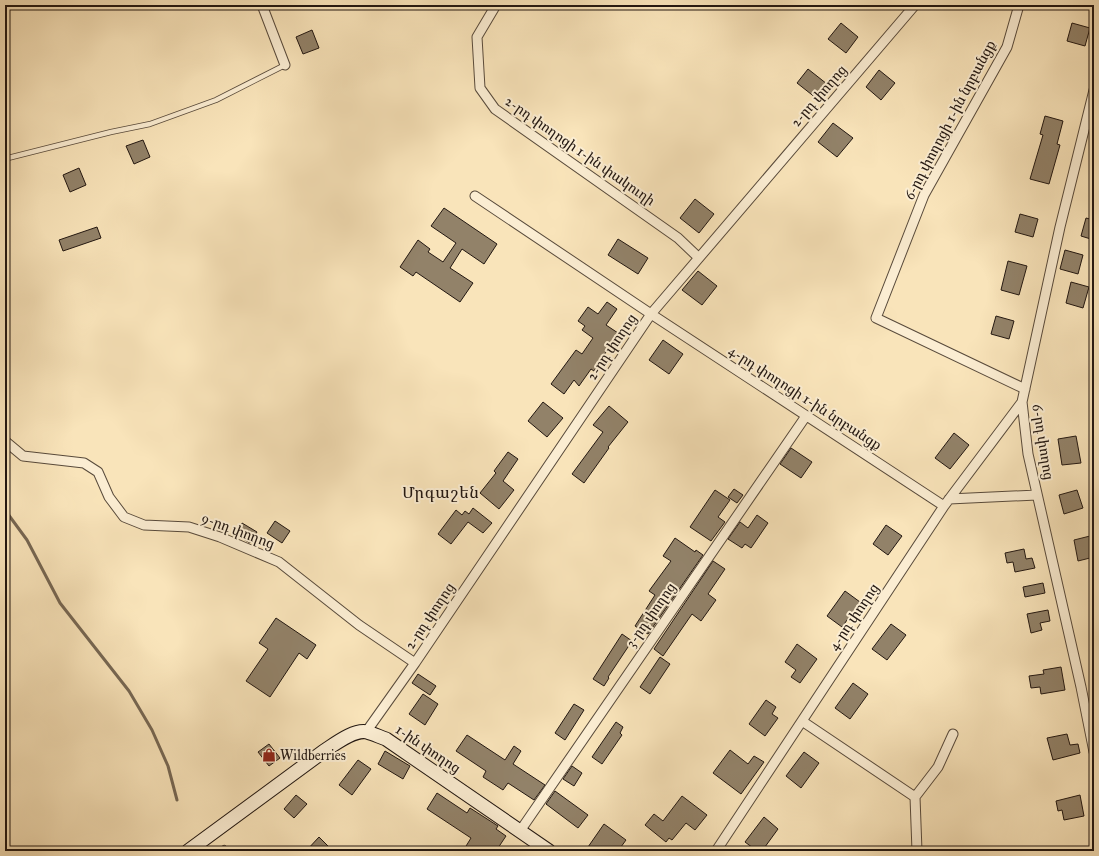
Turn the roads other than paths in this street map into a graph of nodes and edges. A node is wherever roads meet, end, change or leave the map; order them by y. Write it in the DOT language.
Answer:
graph roads {
  1 [pos="262,5"];
  2 [pos="496,5"];
  3 [pos="915,5"];
  4 [pos="1020,5"];
  5 [pos="285,64"];
  6 [pos="1094,90"];
  7 [pos="5,157"];
  8 [pos="475,196"];
  9 [pos="699,258"];
  10 [pos="651,314"];
  11 [pos="1024,389"];
  12 [pos="1022,402"];
  13 [pos="806,416"];
  14 [pos="5,441"];
  15 [pos="1038,495"];
  16 [pos="947,502"];
  17 [pos="415,663"];
  18 [pos="802,721"];
  19 [pos="366,732"];
  20 [pos="953,734"];
  21 [pos="1094,752"];
  22 [pos="915,797"];
  23 [pos="520,831"];
  24 [pos="188,851"];
  25 [pos="549,851"];
  26 [pos="716,851"];
  27 [pos="917,851"];
  1 -- 5 [label="street"];
  2 -- 9 [label="street, 2-րդ փողոցի 1-ին փակուղի"];
  3 -- 9 [label="street, 2-րդ փողոց"];
  4 -- 11 [label="street, 6-րդ փողոցի 1-ին նրբանցք"];
  5 -- 7 [label="lane"];
  6 -- 11 [label="street, 6-րդ փողոց"];
  8 -- 10 [label="street"];
  9 -- 10 [label="street, 2-րդ փողոց"];
  10 -- 13 [label="street, 4-րդ փողոցի 1-ին նրբանցք"];
  10 -- 17 [label="street, 2-րդ փողոց"];
  11 -- 12 [label="street, 6-րդ փողոց"];
  12 -- 15 [label="street, 6-րդ փողոց"];
  12 -- 16 [label="street, 4-րդ փողոց"];
  13 -- 16 [label="street, 4-րդ փողոցի 1-ին նրբանցք"];
  13 -- 23 [label="street, 3-րդ փողոց"];
  14 -- 17 [label="street, 9-րդ փողոց"];
  15 -- 16 [label="street"];
  15 -- 21 [label="street, 6-րդ փողոց"];
  16 -- 18 [label="street, 4-րդ փողոց"];
  17 -- 19 [label="street, 2-րդ փողոց"];
  18 -- 22 [label="street"];
  18 -- 26 [label="street, 4-րդ փողոց"];
  19 -- 23 [label="main road, 1-ին փողոց"];
  19 -- 24 [label="main road"];
  20 -- 22 [label="street"];
  22 -- 27 [label="street"];
  23 -- 25 [label="main road, 1-ին փողոց"];
}
